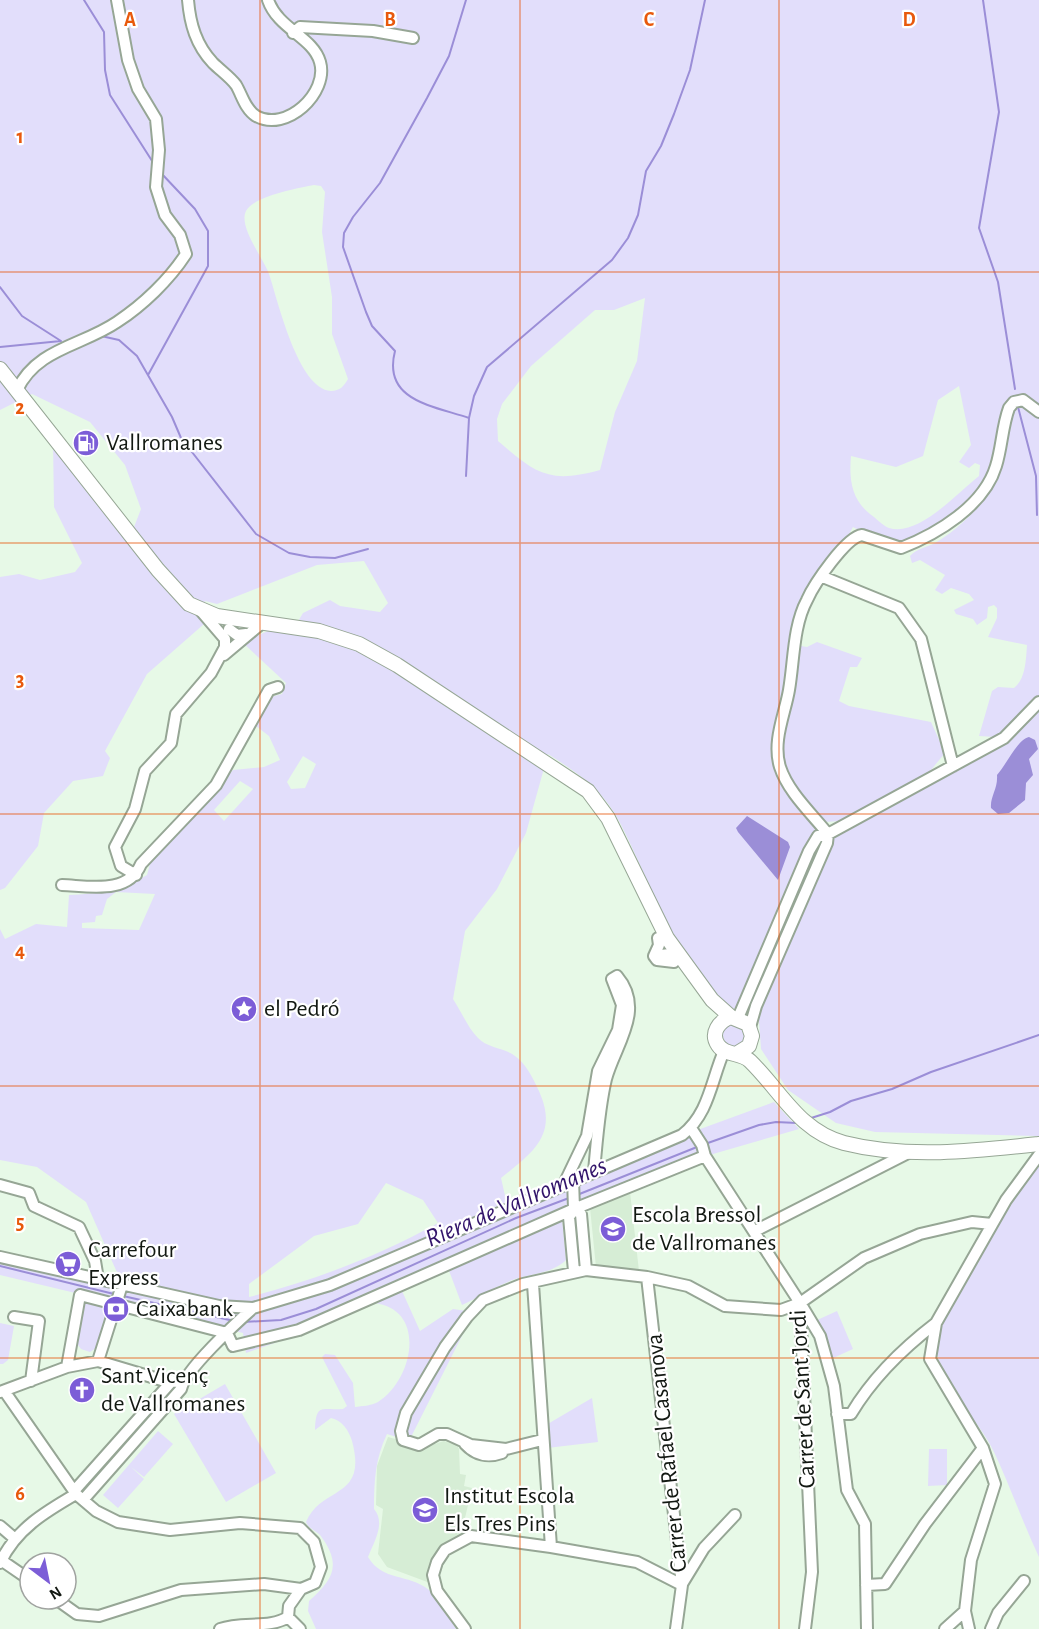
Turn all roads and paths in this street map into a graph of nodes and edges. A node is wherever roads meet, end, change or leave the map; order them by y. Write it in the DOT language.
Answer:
graph roads {
  1 [pos="117,0"];
  2 [pos="188,0"];
  3 [pos="268,0"];
  4 [pos="293,33"];
  5 [pos="413,38"];
  6 [pos="0,369"];
  7 [pos="17,390"];
  8 [pos="1039,412"];
  9 [pos="823,577"];
  10 [pos="201,611"];
  11 [pos="261,622"];
  12 [pos="230,623"];
  13 [pos="246,634"];
  14 [pos="225,647"];
  15 [pos="219,659"];
  16 [pos="278,687"];
  17 [pos="1039,702"];
  18 [pos="953,766"];
  19 [pos="615,832"];
  20 [pos="828,834"];
  21 [pos="136,874"];
  22 [pos="62,885"];
  23 [pos="668,956"];
  24 [pos="735,1018"];
  25 [pos="750,1027"];
  26 [pos="717,1028"];
  27 [pos="751,1041"];
  28 [pos="730,1052"];
  29 [pos="795,1108"];
  30 [pos="691,1128"];
  31 [pos="1039,1141"];
  32 [pos="1018,1145"];
  33 [pos="907,1147"];
  34 [pos="595,1154"];
  35 [pos="1039,1155"];
  36 [pos="705,1156"];
  37 [pos="575,1162"];
  38 [pos="612,1163"];
  39 [pos="1028,1169"];
  40 [pos="591,1172"];
  41 [pos="569,1181"];
  42 [pos="0,1185"];
  43 [pos="574,1209"];
  44 [pos="992,1224"];
  45 [pos="755,1231"];
  46 [pos="0,1257"];
  47 [pos="586,1270"];
  48 [pos="574,1271"];
  49 [pos="647,1277"];
  50 [pos="98,1279"];
  51 [pos="533,1284"];
  52 [pos="122,1285"];
  53 [pos="800,1303"];
  54 [pos="116,1305"];
  55 [pos="253,1308"];
  56 [pos="14,1317"];
  57 [pos="936,1323"];
  58 [pos="227,1333"];
  59 [pos="98,1361"];
  60 [pos="67,1367"];
  61 [pos="31,1382"];
  62 [pos="177,1382"];
  63 [pos="2,1392"];
  64 [pos="837,1414"];
  65 [pos="542,1440"];
  66 [pos="983,1448"];
  67 [pos="78,1495"];
  68 [pos="735,1515"];
  69 [pos="0,1526"];
  70 [pos="14,1538"];
  71 [pos="551,1547"];
  72 [pos="1,1561"];
  73 [pos="18,1572"];
  74 [pos="1024,1581"];
  75 [pos="682,1585"];
  76 [pos="867,1585"];
  77 [pos="301,1589"];
  78 [pos="73,1611"];
  79 [pos="964,1611"];
  80 [pos="288,1617"];
  81 [pos="220,1629"];
  82 [pos="300,1629"];
  83 [pos="465,1629"];
  84 [pos="676,1629"];
  85 [pos="805,1629"];
  86 [pos="867,1629"];
  87 [pos="945,1629"];
  88 [pos="969,1629"];
  89 [pos="991,1629"];
  1 -- 7 [label="street"];
  2 -- 4 [label="street"];
  3 -- 4 [label="street"];
  4 -- 5 [label="street"];
  6 -- 7 [label="main road"];
  7 -- 10 [label="main road"];
  8 -- 9 [label="street"];
  9 -- 18 [label="street"];
  9 -- 20 [label="street"];
  10 -- 12 [label="main road"];
  10 -- 14 [label="street"];
  11 -- 12 [label="main road"];
  11 -- 13 [label="street"];
  11 -- 19 [label="main road"];
  12 -- 13 [label="street"];
  12 -- 14 [label="street"];
  13 -- 15 [label="street"];
  14 -- 15 [label="street"];
  15 -- 21 [label="street"];
  16 -- 21 [label="street"];
  17 -- 18 [label="street"];
  18 -- 20 [label="street"];
  19 -- 23 [label="main road"];
  19 -- 23 [label="main road"];
  20 -- 24 [label="street"];
  20 -- 25 [label="street"];
  21 -- 22 [label="street"];
  23 -- 24 [label="main road"];
  23 -- 26 [label="main road"];
  24 -- 25 [label="main road"];
  24 -- 26 [label="main road"];
  25 -- 27 [label="main road"];
  26 -- 28 [label="main road"];
  27 -- 28 [label="main road"];
  27 -- 29 [label="main road"];
  28 -- 29 [label="main road"];
  28 -- 30 [label="street"];
  29 -- 33 [label="main road"];
  30 -- 36 [label="street, Carrer de Sant Jordi"];
  30 -- 38 [label="street"];
  31 -- 32 [label="main road"];
  31 -- 33 [label="main road"];
  32 -- 33 [label="main road"];
  32 -- 39 [label="street"];
  33 -- 45 [label="street"];
  34 -- 37 [label="street"];
  34 -- 38 [label="street"];
  34 -- 40 [label="street"];
  35 -- 39 [label="street"];
  36 -- 43 [label="street"];
  36 -- 45 [label="street, Carrer de Sant Jordi"];
  37 -- 40 [label="street"];
  37 -- 41 [label="street"];
  38 -- 40 [label="street"];
  39 -- 44 [label="street"];
  40 -- 41 [label="street"];
  41 -- 43 [label="street"];
  41 -- 55 [label="street"];
  42 -- 50 [label="street"];
  43 -- 47 [label="street"];
  43 -- 48 [label="street"];
  43 -- 58 [label="street"];
  44 -- 53 [label="street"];
  44 -- 57 [label="street"];
  45 -- 53 [label="street, Carrer de Sant Jordi"];
  46 -- 50 [label="street"];
  47 -- 48 [label="street"];
  47 -- 49 [label="street"];
  48 -- 51 [label="street"];
  49 -- 53 [label="street"];
  49 -- 75 [label="street, Carrer de Rafael Casanova"];
  50 -- 52 [label="street"];
  51 -- 65 [label="street"];
  51 -- 65 [label="street"];
  52 -- 54 [label="street"];
  52 -- 55 [label="street"];
  53 -- 64 [label="street"];
  53 -- 85 [label="street, Carrer de Sant Jordi"];
  54 -- 58 [label="street"];
  54 -- 59 [label="street"];
  54 -- 60 [label="street"];
  55 -- 58 [label="street"];
  56 -- 61 [label="street"];
  57 -- 64 [label="street"];
  57 -- 66 [label="street"];
  58 -- 62 [label="street"];
  59 -- 60 [label="street"];
  59 -- 62 [label="street"];
  60 -- 61 [label="street"];
  61 -- 63 [label="street"];
  62 -- 67 [label="street"];
  63 -- 67 [label="street"];
  64 -- 76 [label="street"];
  65 -- 71 [label="street"];
  66 -- 76 [label="street"];
  66 -- 79 [label="street"];
  67 -- 70 [label="street"];
  67 -- 77 [label="street"];
  68 -- 75 [label="street"];
  69 -- 70 [label="street"];
  70 -- 72 [label="street"];
  71 -- 75 [label="street"];
  71 -- 83 [label="street"];
  72 -- 73 [label="street"];
  74 -- 89 [label="street"];
  75 -- 84 [label="street, Carrer de Rafael Casanova"];
  76 -- 86 [label="street"];
  77 -- 78 [label="street"];
  77 -- 80 [label="street"];
  79 -- 87 [label="street"];
  79 -- 88 [label="street"];
  80 -- 81 [label="street"];
  80 -- 82 [label="street"];
}
